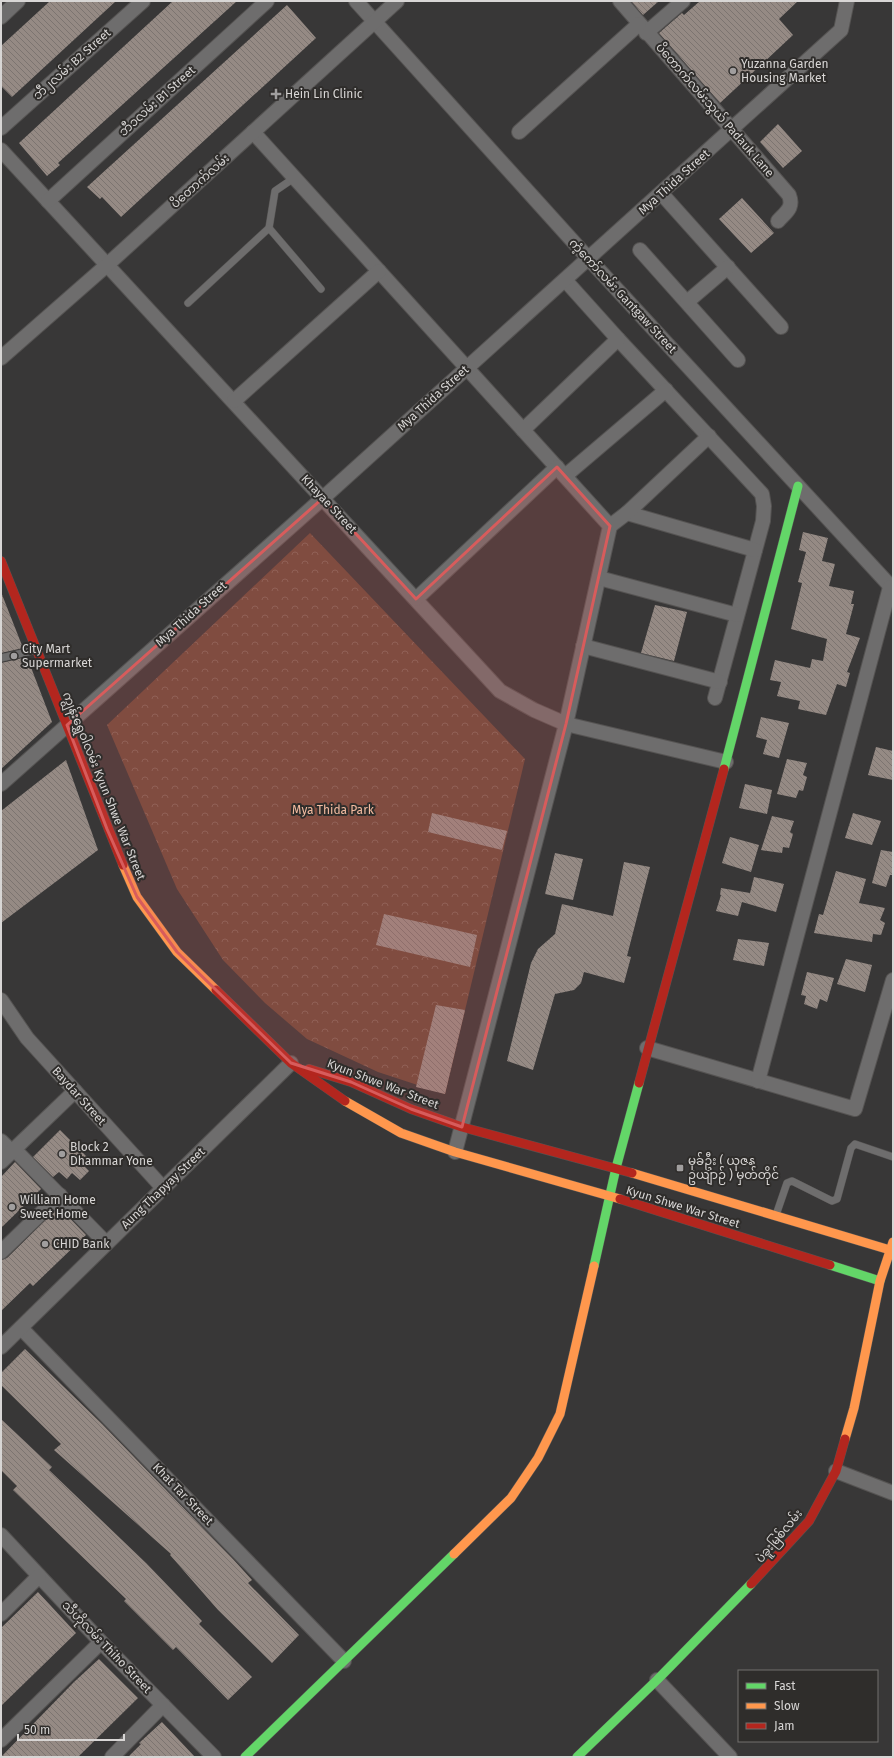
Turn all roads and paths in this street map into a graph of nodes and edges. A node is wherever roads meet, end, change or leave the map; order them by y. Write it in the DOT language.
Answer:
graph roads {
  1 [pos="18,1"];
  2 [pos="143,1"];
  3 [pos="266,1"];
  4 [pos="356,1"];
  5 [pos="397,1"];
  6 [pos="620,1"];
  7 [pos="683,1"];
  8 [pos="847,1"];
  9 [pos="1,16"];
  10 [pos="374,22"];
  11 [pos="643,28"];
  12 [pos="1,128"];
  13 [pos="732,129"];
  14 [pos="253,132"];
  15 [pos="519,132"];
  16 [pos="1,150"];
  17 [pos="294,178"];
  18 [pos="661,193"];
  19 [pos="48,201"];
  20 [pos="778,221"];
  21 [pos="269,228"];
  22 [pos="640,250"];
  23 [pos="588,258"];
  24 [pos="107,265"];
  25 [pos="728,267"];
  26 [pos="379,271"];
  27 [pos="565,280"];
  28 [pos="321,289"];
  29 [pos="687,302"];
  30 [pos="188,303"];
  31 [pos="781,327"];
  32 [pos="618,339"];
  33 [pos="1,358"];
  34 [pos="738,360"];
  35 [pos="467,367"];
  36 [pos="666,390"];
  37 [pos="234,401"];
  38 [pos="523,430"];
  39 [pos="709,436"];
  40 [pos="561,472"];
  41 [pos="798,486"];
  42 [pos="323,498"];
  43 [pos="627,513"];
  44 [pos="610,526"];
  45 [pos="755,550"];
  46 [pos="1,561"];
  47 [pos="599,578"];
  48 [pos="892,588"];
  49 [pos="416,598"];
  50 [pos="737,615"];
  51 [pos="584,646"];
  52 [pos="36,650"];
  53 [pos="1,658"];
  54 [pos="720,682"];
  55 [pos="716,698"];
  56 [pos="566,724"];
  57 [pos="67,725"];
  58 [pos="726,762"];
  59 [pos="1,784"];
  60 [pos="893,980"];
  61 [pos="1,1000"];
  62 [pos="648,1048"];
  63 [pos="291,1063"];
  64 [pos="758,1081"];
  65 [pos="75,1091"];
  66 [pos="462,1127"];
  67 [pos="1,1141"];
  68 [pos="13,1151"];
  69 [pos="455,1152"];
  70 [pos="893,1157"];
  71 [pos="1,1162"];
  72 [pos="616,1168"];
  73 [pos="163,1188"];
  74 [pos="610,1196"];
  75 [pos="58,1197"];
  76 [pos="776,1216"];
  77 [pos="106,1243"];
  78 [pos="892,1246"];
  79 [pos="1,1252"];
  80 [pos="889,1268"];
  81 [pos="880,1281"];
  82 [pos="21,1328"];
  83 [pos="1,1347"];
  84 [pos="836,1471"];
  85 [pos="893,1493"];
  86 [pos="1,1535"];
  87 [pos="39,1576"];
  88 [pos="1,1614"];
  89 [pos="101,1642"];
  90 [pos="344,1660"];
  91 [pos="657,1680"];
  92 [pos="163,1705"];
  93 [pos="1,1740"];
  94 [pos="112,1757"];
  95 [pos="214,1757"];
  96 [pos="245,1757"];
  97 [pos="577,1757"];
  98 [pos="730,1757"];
  1 -- 9 [label="street"];
  2 -- 12 [label="street, ဘီ၂လမ်း B2 Street"];
  3 -- 19 [label="street, ဘီ၁လမ်း B1 Street"];
  4 -- 10 [label="street, ကံ့ကော်လမ်း Gantgaw Street"];
  5 -- 10 [label="street, ပိတောက်လမ်း"];
  6 -- 11 [label="street, ပိတောက်လမ်းသွယ် Padauk Lane"];
  7 -- 11 [label="street"];
  8 -- 13 [label="street, Mya Thida Street"];
  10 -- 14 [label="street, ပိတောက်လမ်း"];
  10 -- 23 [label="street, ကံ့ကော်လမ်း Gantgaw Street"];
  11 -- 13 [label="street, ပိတောက်လမ်းသွယ် Padauk Lane"];
  11 -- 15 [label="street"];
  13 -- 18 [label="street, Mya Thida Street"];
  13 -- 20 [label="street, ပိတောက်လမ်းသွယ် Padauk Lane"];
  14 -- 17 [label="street"];
  14 -- 24 [label="street, ပိတောက်လမ်း"];
  16 -- 19 [label="street, Khayae Street"];
  17 -- 21 [label="lane"];
  17 -- 26 [label="street"];
  18 -- 23 [label="street, Mya Thida Street"];
  18 -- 25 [label="street"];
  19 -- 24 [label="street, Khayae Street"];
  21 -- 28 [label="lane"];
  21 -- 30 [label="lane"];
  22 -- 29 [label="street"];
  23 -- 27 [label="street, Mya Thida Street"];
  23 -- 41 [label="street, ကံ့ကော်လမ်း Gantgaw Street"];
  24 -- 33 [label="street, ပိတောက်လမ်း"];
  24 -- 37 [label="street, Khayae Street"];
  25 -- 29 [label="street"];
  25 -- 31 [label="street"];
  26 -- 35 [label="street"];
  26 -- 37 [label="street"];
  27 -- 32 [label="street"];
  27 -- 35 [label="street, Mya Thida Street"];
  29 -- 34 [label="street"];
  32 -- 36 [label="street"];
  32 -- 38 [label="street"];
  35 -- 38 [label="street"];
  35 -- 42 [label="street, Mya Thida Street"];
  36 -- 39 [label="street"];
  36 -- 40 [label="street"];
  37 -- 42 [label="street, Khayae Street"];
  38 -- 40 [label="street"];
  39 -- 43 [label="street"];
  39 -- 45 [label="street"];
  40 -- 44 [label="street"];
  40 -- 49 [label="street"];
  41 -- 48 [label="street, ကံ့ကော်လမ်း Gantgaw Street"];
  41 -- 58 [label="street"];
  42 -- 49 [label="street, Khayae Street"];
  42 -- 57 [label="street, Mya Thida Street"];
  43 -- 44 [label="street"];
  43 -- 45 [label="street"];
  44 -- 47 [label="street"];
  45 -- 50 [label="street"];
  46 -- 52 [label="street, ကျွန်းရွှေဝါလမ်း Kyun Shwe War Street"];
  47 -- 50 [label="street"];
  47 -- 51 [label="street"];
  48 -- 64 [label="street"];
  49 -- 56 [label="street, Khayae Street"];
  50 -- 54 [label="street"];
  51 -- 54 [label="street"];
  51 -- 56 [label="street"];
  52 -- 53 [label="lane"];
  52 -- 57 [label="street, ကျွန်းရွှေဝါလမ်း Kyun Shwe War Street"];
  54 -- 55 [label="street"];
  56 -- 58 [label="street, Khayae Street"];
  56 -- 66 [label="street"];
  57 -- 59 [label="street, Mya Thida Street"];
  57 -- 63 [label="street, ကျွန်းရွှေဝါလမ်း Kyun Shwe War Street"];
  58 -- 62 [label="street"];
  60 -- 64 [label="street"];
  61 -- 65 [label="street, Baydar Street"];
  62 -- 64 [label="street"];
  62 -- 72 [label="street"];
  63 -- 66 [label="street, Kyun Shwe War Street"];
  63 -- 69 [label="street, Kyun Shwe War Street"];
  63 -- 73 [label="street, Aung Thapyay Street"];
  65 -- 68 [label="street"];
  65 -- 73 [label="street, Baydar Street"];
  66 -- 69 [label="street"];
  66 -- 72 [label="street, Kyun Shwe War Street"];
  67 -- 68 [label="street"];
  68 -- 71 [label="street"];
  68 -- 75 [label="street"];
  69 -- 74 [label="street, Kyun Shwe War Street"];
  70 -- 76 [label="lane"];
  72 -- 74 [label="street"];
  72 -- 76 [label="street, Kyun Shwe War Street"];
  73 -- 77 [label="street, Aung Thapyay Street"];
  74 -- 81 [label="street, Kyun Shwe War Street"];
  74 -- 90 [label="street"];
  75 -- 77 [label="street"];
  75 -- 79 [label="street"];
  76 -- 78 [label="street, Kyun Shwe War Street"];
  77 -- 82 [label="street, Aung Thapyay Street"];
  78 -- 80 [label="street, ပဲခူးမြစ်လမ်း"];
  80 -- 81 [label="street, ပဲခူးမြစ်လမ်း"];
  81 -- 84 [label="street, ပဲခူးမြစ်လမ်း"];
  82 -- 83 [label="street, Aung Thapyay Street"];
  82 -- 90 [label="street, Khat Tar Street"];
  84 -- 85 [label="street"];
  84 -- 91 [label="street, ပဲခူးမြစ်လမ်း"];
  86 -- 87 [label="street, သီဟိုလမ်း Thiho Street"];
  87 -- 88 [label="street"];
  87 -- 89 [label="street, သီဟိုလမ်း Thiho Street"];
  89 -- 92 [label="street, သီဟိုလမ်း Thiho Street"];
  89 -- 93 [label="street"];
  90 -- 96 [label="street"];
  91 -- 97 [label="street, ပဲခူးမြစ်လမ်း"];
  91 -- 98 [label="street"];
  92 -- 94 [label="street"];
  92 -- 95 [label="street, သီဟိုလမ်း Thiho Street"];
}
